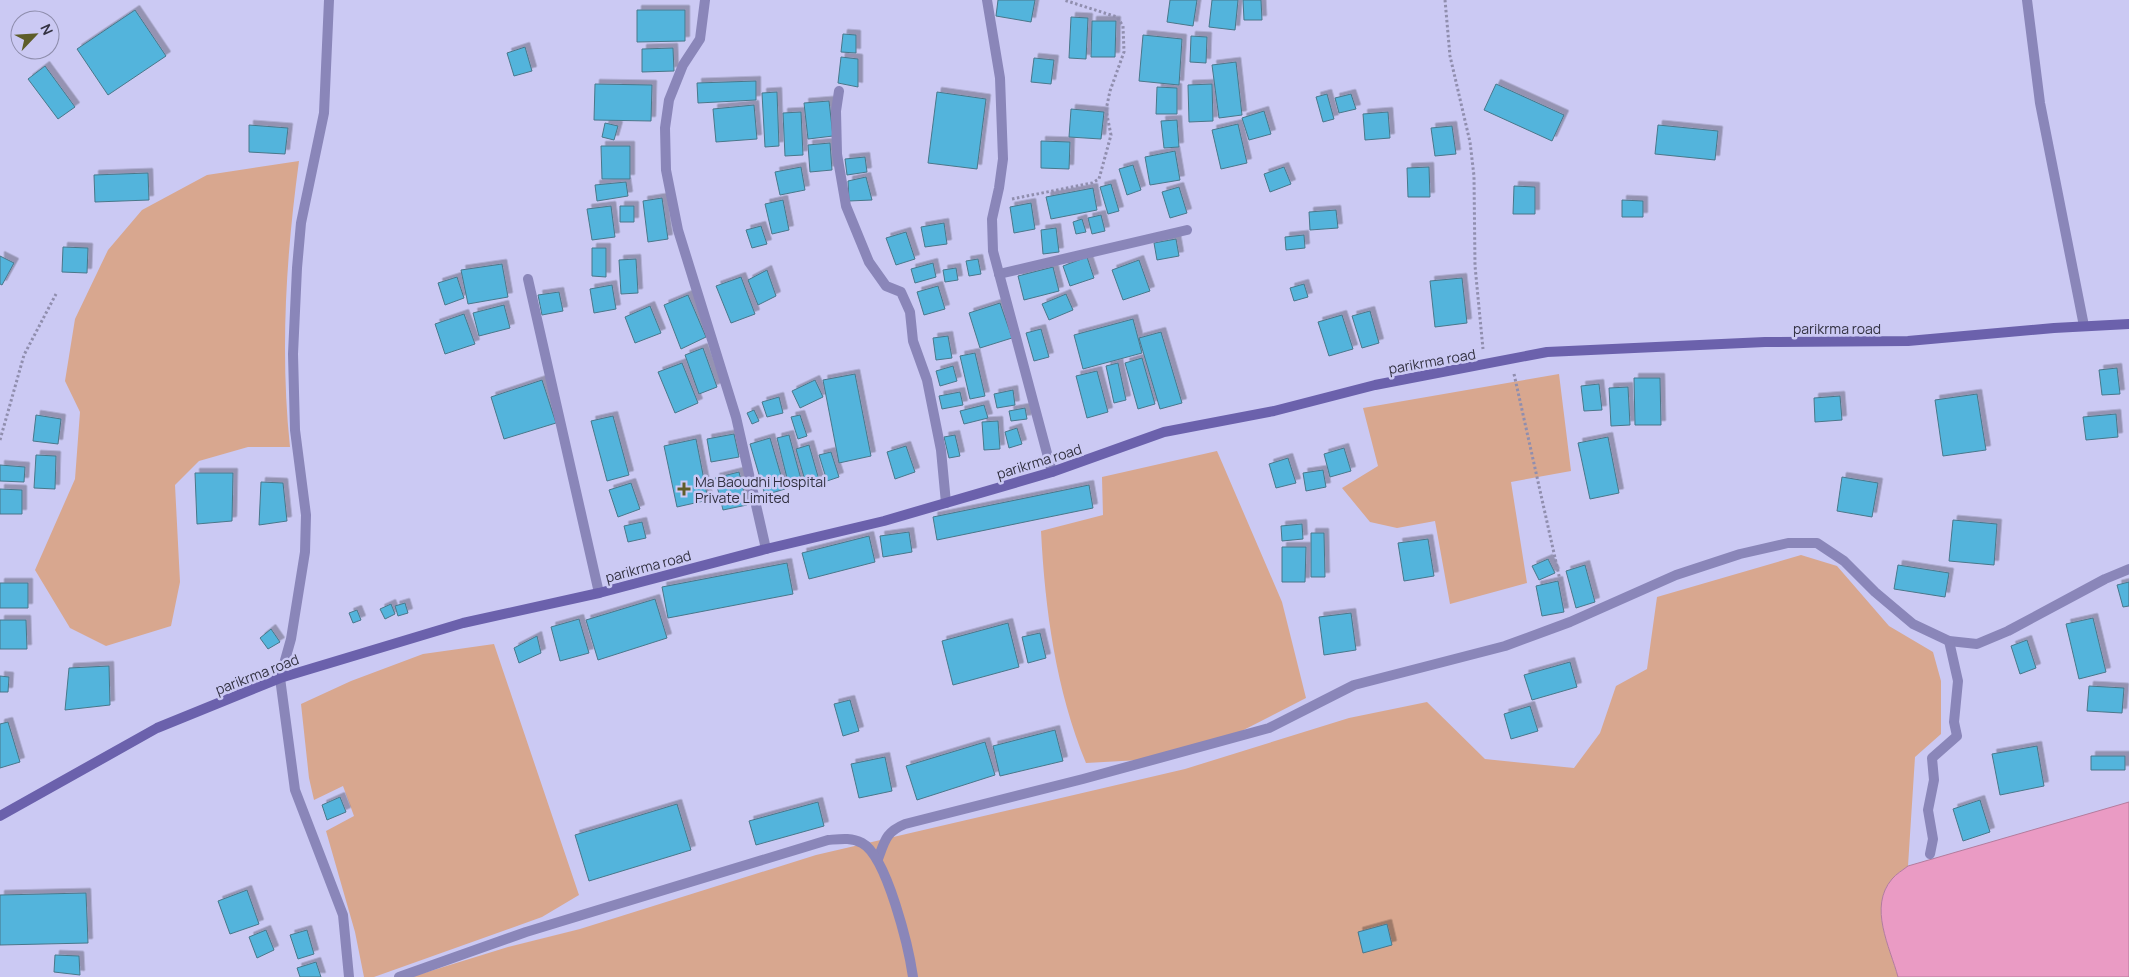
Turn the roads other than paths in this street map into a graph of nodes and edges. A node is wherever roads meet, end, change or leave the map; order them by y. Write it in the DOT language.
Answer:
graph roads {
  1 [pos="329,0"];
  2 [pos="705,0"];
  3 [pos="987,0"];
  4 [pos="2028,0"];
  5 [pos="839,91"];
  6 [pos="1187,230"];
  7 [pos="999,274"];
  8 [pos="528,279"];
  9 [pos="2129,324"];
  10 [pos="2084,326"];
  11 [pos="1052,472"];
  12 [pos="946,503"];
  13 [pos="766,549"];
  14 [pos="2129,569"];
  15 [pos="599,593"];
  16 [pos="1949,641"];
  17 [pos="280,678"];
  18 [pos="0,816"];
  19 [pos="1930,854"];
  20 [pos="878,859"];
  21 [pos="349,977"];
  22 [pos="399,977"];
  23 [pos="912,977"];
  1 -- 17 [label="street"];
  2 -- 13 [label="street"];
  3 -- 7 [label="street"];
  4 -- 10 [label="street"];
  5 -- 12 [label="street"];
  6 -- 7 [label="street"];
  7 -- 11 [label="street"];
  8 -- 15 [label="street"];
  9 -- 10 [label="street, parikrma road"];
  10 -- 11 [label="street, parikrma road"];
  11 -- 12 [label="street, parikrma road"];
  12 -- 13 [label="street, parikrma road"];
  13 -- 15 [label="street, parikrma road"];
  14 -- 16 [label="street"];
  15 -- 17 [label="street, parikrma road"];
  16 -- 19 [label="street"];
  16 -- 20 [label="street"];
  17 -- 18 [label="street, parikrma road"];
  17 -- 21 [label="street"];
  20 -- 22 [label="street"];
  20 -- 23 [label="street"];
}
